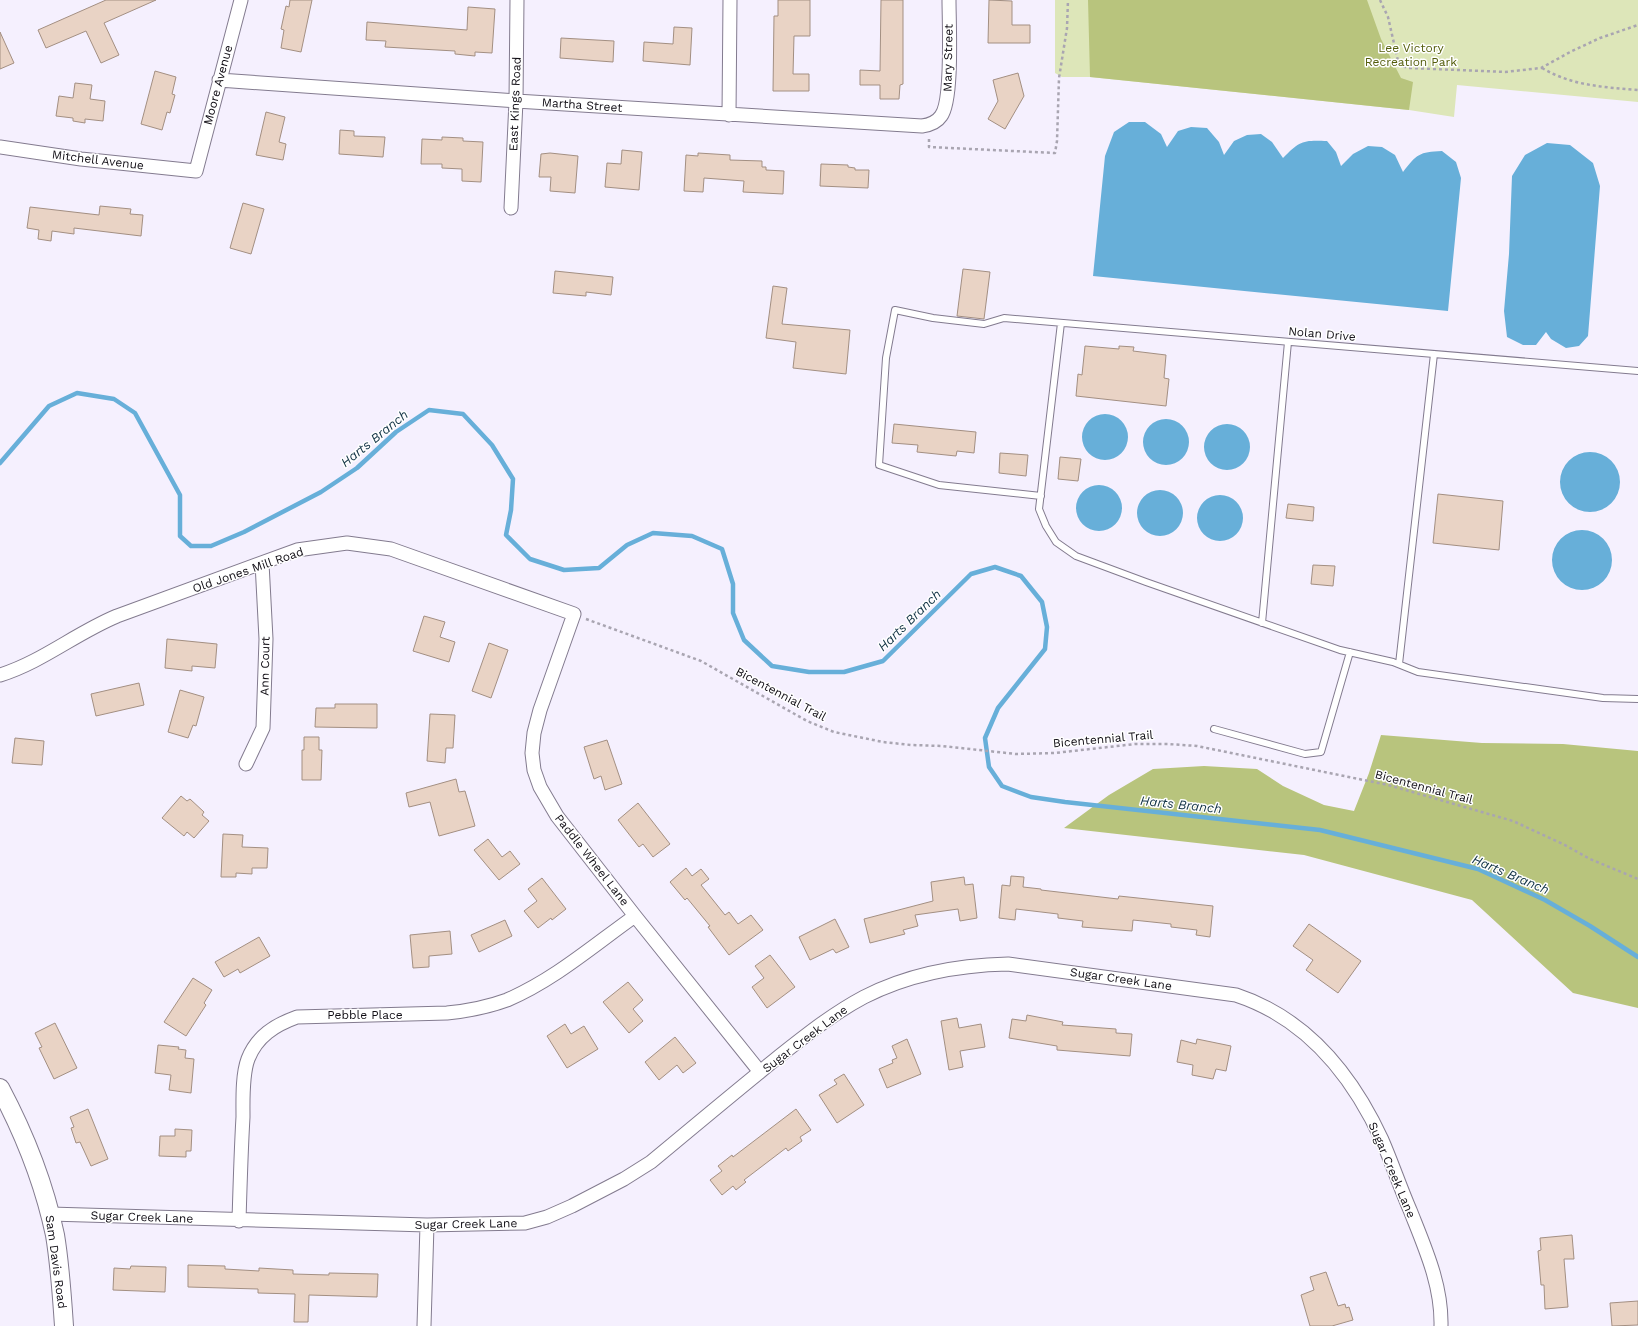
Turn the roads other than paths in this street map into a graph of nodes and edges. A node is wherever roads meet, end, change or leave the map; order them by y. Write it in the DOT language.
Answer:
graph roads {
  1 [pos="241,0"];
  2 [pos="517,0"];
  3 [pos="730,0"];
  4 [pos="949,0"];
  5 [pos="219,80"];
  6 [pos="516,101"];
  7 [pos="729,115"];
  8 [pos="928,125"];
  9 [pos="0,147"];
  10 [pos="196,171"];
  11 [pos="511,208"];
  12 [pos="1061,323"];
  13 [pos="1288,342"];
  14 [pos="1434,354"];
  15 [pos="1638,371"];
  16 [pos="1041,496"];
  17 [pos="262,563"];
  18 [pos="574,614"];
  19 [pos="1262,623"];
  20 [pos="1350,652"];
  21 [pos="1399,664"];
  22 [pos="0,675"];
  23 [pos="1638,699"];
  24 [pos="1214,729"];
  25 [pos="246,764"];
  26 [pos="635,916"];
  27 [pos="760,1072"];
  28 [pos="2,1096"];
  29 [pos="50,1214"];
  30 [pos="239,1221"];
  31 [pos="427,1226"];
  32 [pos="64,1326"];
  33 [pos="424,1326"];
  34 [pos="1441,1326"];
  1 -- 5 [label="street, Moore Avenue"];
  2 -- 6 [label="street, East Kings Road"];
  3 -- 7 [label="street"];
  4 -- 8 [label="street, Mary Street"];
  5 -- 6 [label="street, Martha Street"];
  5 -- 10 [label="street, Moore Avenue"];
  6 -- 7 [label="street, Martha Street"];
  6 -- 11 [label="street, East Kings Road"];
  7 -- 8 [label="street, Martha Street"];
  9 -- 10 [label="street, Mitchell Avenue"];
  12 -- 13 [label="lane, Nolan Drive"];
  12 -- 16 [label="lane"];
  12 -- 16 [label="lane, Nolan Drive"];
  13 -- 14 [label="lane, Nolan Drive"];
  13 -- 19 [label="lane"];
  14 -- 15 [label="lane, Nolan Drive"];
  14 -- 21 [label="lane"];
  16 -- 19 [label="lane"];
  17 -- 18 [label="street, Old Jones Mill Road"];
  17 -- 22 [label="street, Old Jones Mill Road"];
  17 -- 25 [label="street, Ann Court"];
  18 -- 26 [label="street, Paddle Wheel Lane"];
  19 -- 20 [label="lane"];
  20 -- 21 [label="lane"];
  20 -- 24 [label="lane"];
  21 -- 23 [label="lane"];
  26 -- 27 [label="street, Paddle Wheel Lane"];
  26 -- 30 [label="street, Pebble Place"];
  27 -- 31 [label="street, Sugar Creek Lane"];
  27 -- 34 [label="street, Sugar Creek Lane"];
  28 -- 29 [label="street, Sam Davis Road"];
  29 -- 30 [label="street, Sugar Creek Lane"];
  29 -- 32 [label="street, Sam Davis Road"];
  30 -- 31 [label="street, Sugar Creek Lane"];
  31 -- 33 [label="street"];
}
